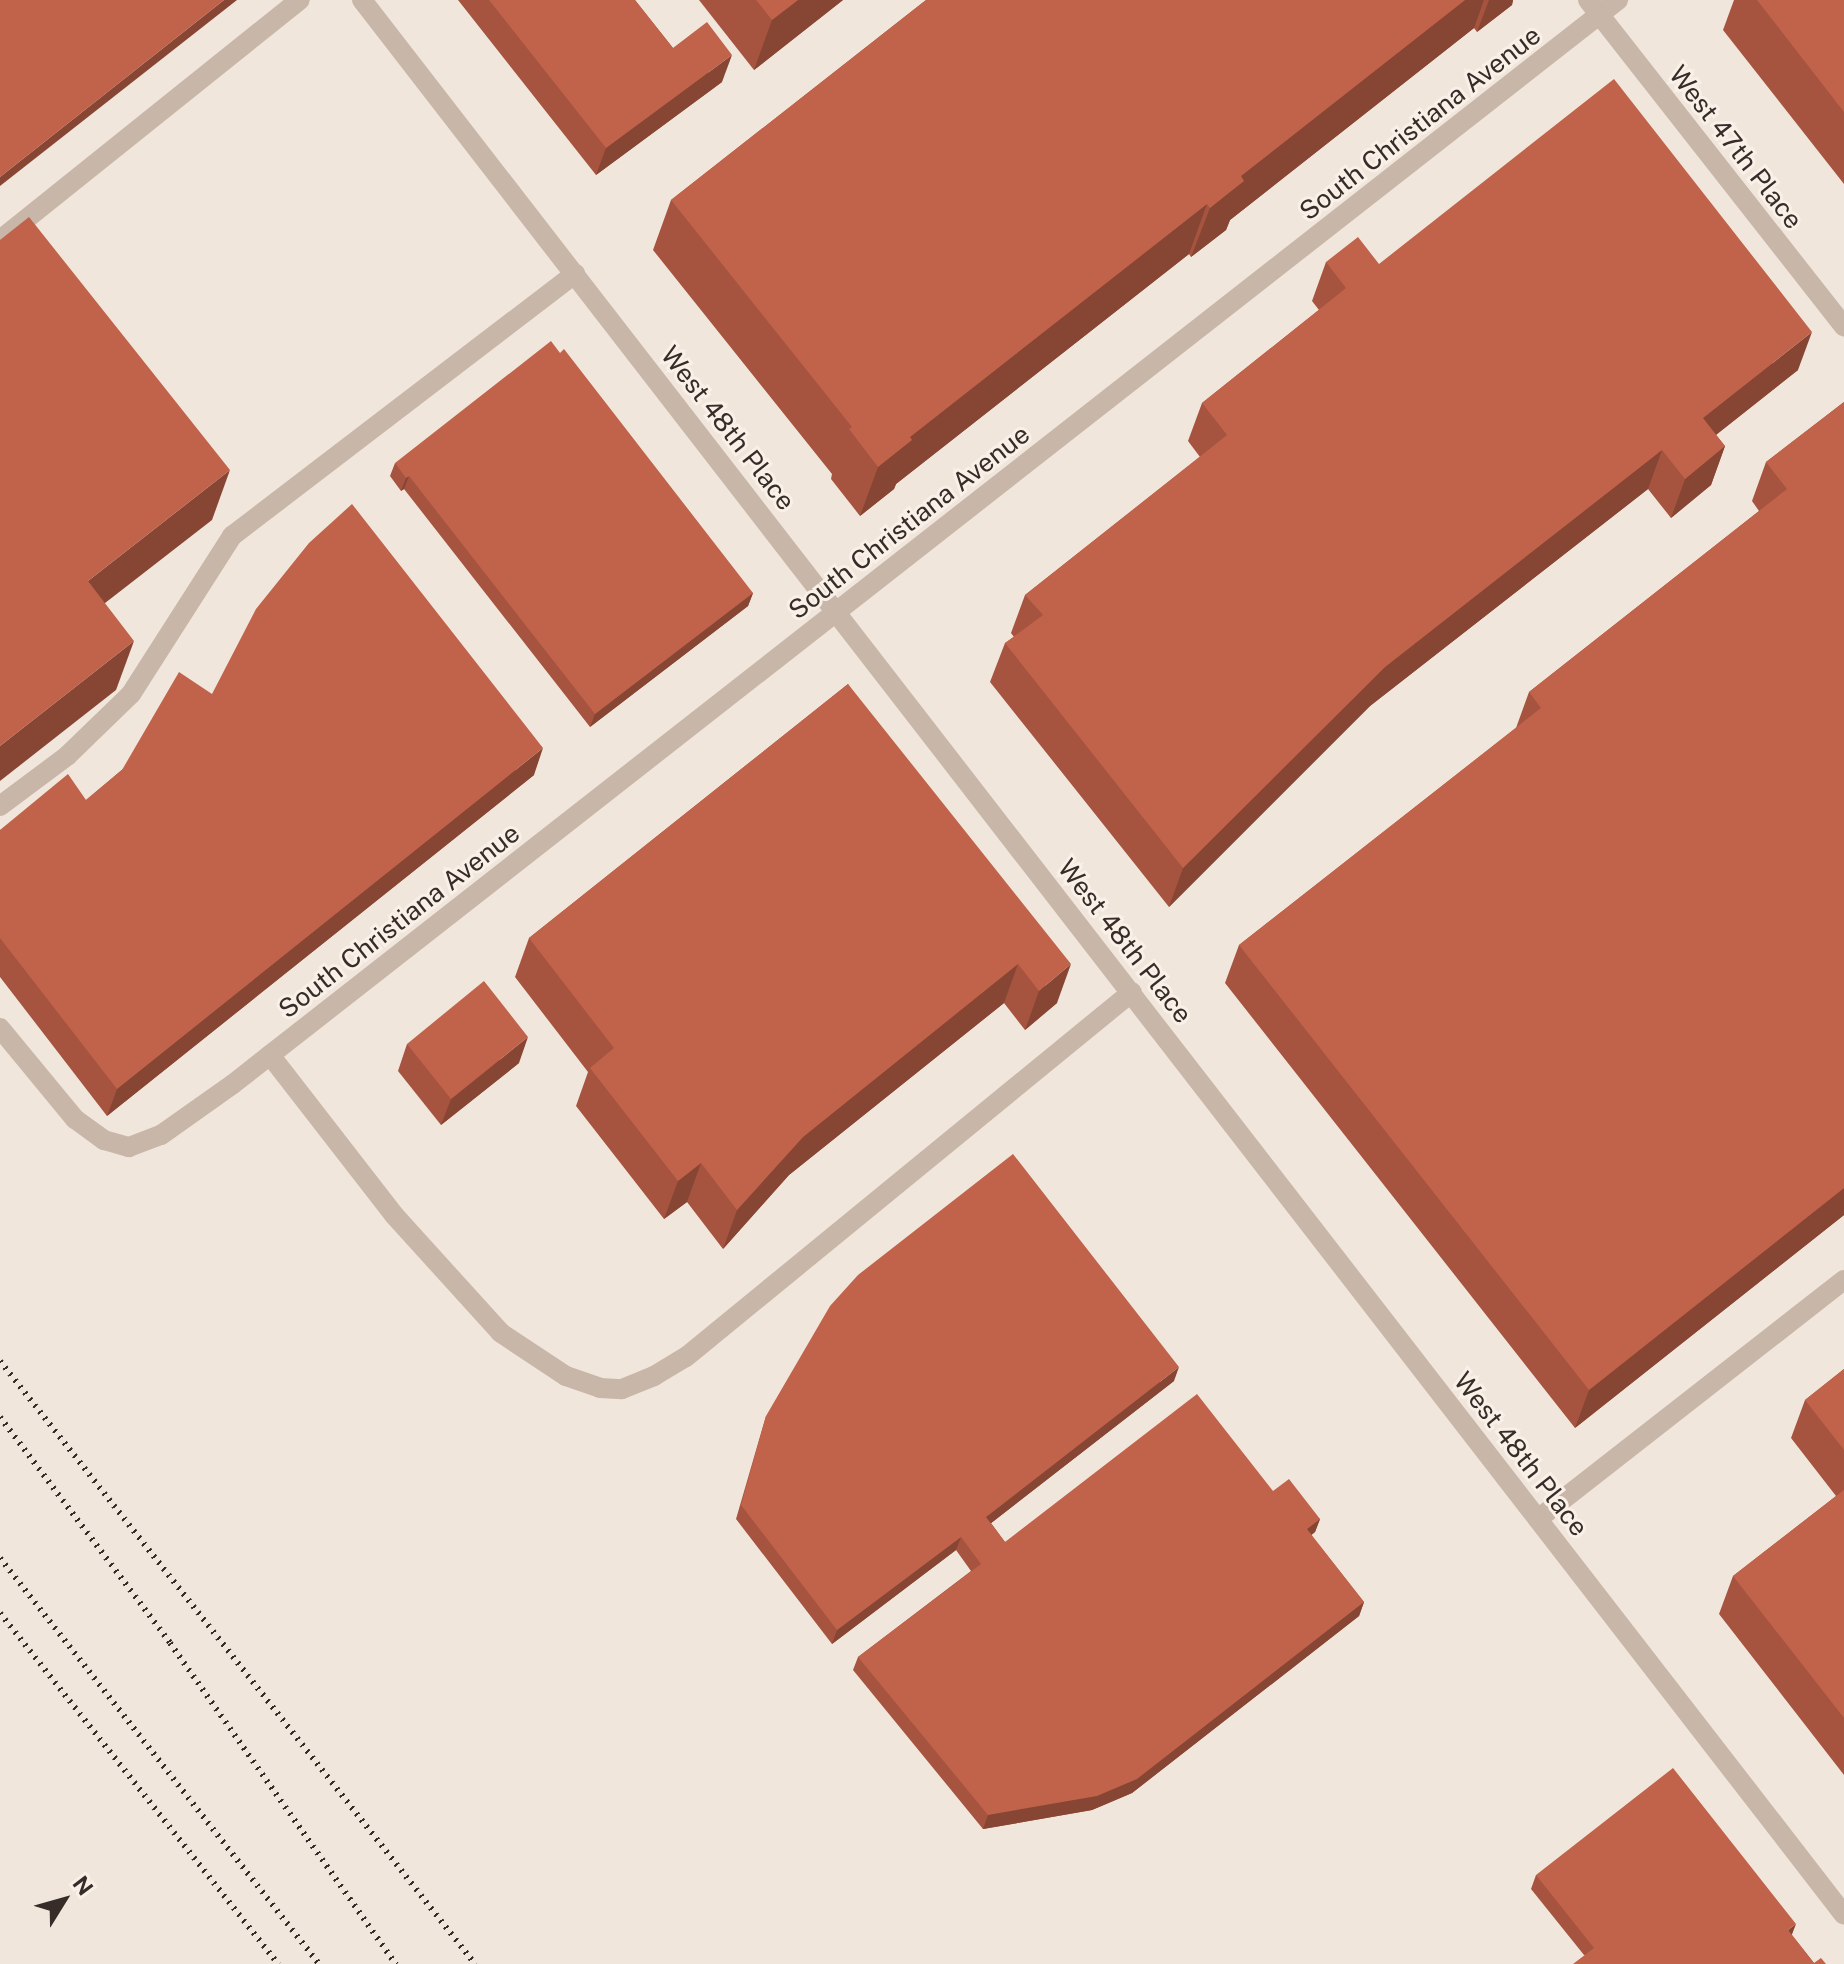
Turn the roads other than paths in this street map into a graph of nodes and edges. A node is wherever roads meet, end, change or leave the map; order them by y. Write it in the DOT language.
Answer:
graph roads {
  1 [pos="300,0"];
  2 [pos="362,0"];
  3 [pos="1618,0"];
  4 [pos="1594,7"];
  5 [pos="0,240"];
  6 [pos="575,274"];
  7 [pos="1844,327"];
  8 [pos="838,611"];
  9 [pos="0,806"];
  10 [pos="1132,992"];
  11 [pos="0,1028"];
  12 [pos="270,1055"];
  13 [pos="1844,1280"];
  14 [pos="1538,1519"];
  15 [pos="1844,1915"];
  1 -- 5 [label="street"];
  2 -- 6 [label="street, West 48th Place"];
  3 -- 4 [label="street, South Christiana Avenue"];
  4 -- 7 [label="street, West 47th Place"];
  4 -- 8 [label="street, South Christiana Avenue"];
  6 -- 8 [label="street, West 48th Place"];
  6 -- 9 [label="street"];
  8 -- 10 [label="street, West 48th Place"];
  8 -- 12 [label="street, South Christiana Avenue"];
  10 -- 12 [label="street"];
  10 -- 14 [label="street, West 48th Place"];
  11 -- 12 [label="street, South Christiana Avenue"];
  13 -- 14 [label="street"];
  14 -- 15 [label="street, West 48th Place"];
}
